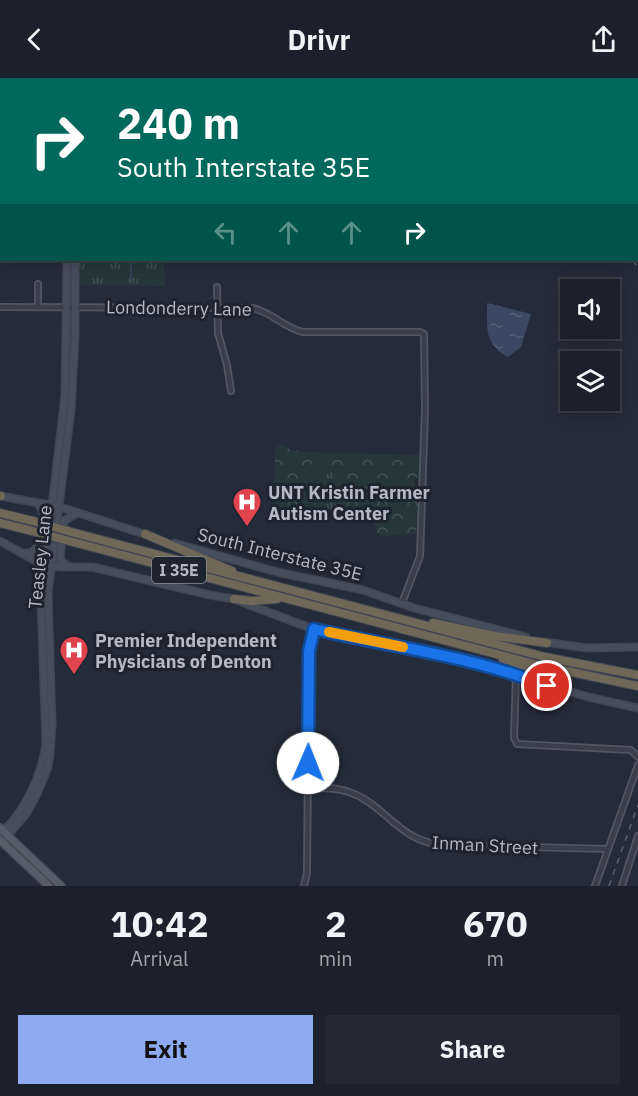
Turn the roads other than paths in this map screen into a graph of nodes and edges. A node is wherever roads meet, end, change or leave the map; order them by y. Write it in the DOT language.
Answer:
graph roads {
  1 [pos="68,261"];
  2 [pos="75,261"];
  3 [pos="38,284"];
  4 [pos="217,287"];
  5 [pos="0,307"];
  6 [pos="38,307"];
  7 [pos="71,307"];
  8 [pos="216,307"];
  9 [pos="231,391"];
  10 [pos="0,496"];
  11 [pos="38,503"];
  12 [pos="56,506"];
  13 [pos="0,513"];
  14 [pos="78,513"];
  15 [pos="0,523"];
  16 [pos="145,534"];
  17 [pos="0,541"];
  18 [pos="19,552"];
  19 [pos="48,565"];
  20 [pos="67,566"];
  21 [pos="244,577"];
  22 [pos="284,598"];
  23 [pos="234,599"];
  24 [pos="402,603"];
  25 [pos="393,618"];
  26 [pos="314,629"];
  27 [pos="550,643"];
  28 [pos="638,647"];
  29 [pos="494,654"];
  30 [pos="516,675"];
  31 [pos="638,675"];
  32 [pos="638,686"];
  33 [pos="567,690"];
  34 [pos="638,708"];
  35 [pos="638,757"];
  36 [pos="638,765"];
  37 [pos="308,788"];
  38 [pos="3,832"];
  39 [pos="638,836"];
  40 [pos="1,842"];
  41 [pos="608,849"];
  42 [pos="49,886"];
  43 [pos="61,886"];
  44 [pos="304,886"];
  45 [pos="595,886"];
  46 [pos="622,886"];
  1 -- 7 [label="main road, Teasley Lane"];
  2 -- 7 [label="main road, Teasley Lane"];
  3 -- 6 [label="street"];
  4 -- 8 [label="street"];
  5 -- 6 [label="street, Londonderry Lane"];
  6 -- 7 [label="street, Londonderry Lane"];
  7 -- 8 [label="street, Londonderry Lane"];
  7 -- 12 [label="main road, Teasley Lane"];
  8 -- 9 [label="street"];
  8 -- 24 [label="street, Londonderry Lane"];
  10 -- 11 [label="main road, South Interstate 35E"];
  11 -- 12 [label="main road, South Interstate 35E"];
  11 -- 18 [label="main road"];
  12 -- 14 [label="main road, South Interstate 35E"];
  12 -- 19 [label="main road, Teasley Lane"];
  13 -- 21 [label="highway, I 35E, bridge"];
  14 -- 16 [label="main road, South Interstate 35E"];
  14 -- 20 [label="main road"];
  15 -- 22 [label="highway, I 35E, bridge"];
  16 -- 21 [label="highway"];
  16 -- 24 [label="main road, South Interstate 35E"];
  17 -- 18 [label="main road"];
  18 -- 19 [label="main road"];
  19 -- 20 [label="main road"];
  19 -- 38 [label="main road, Teasley Lane"];
  20 -- 23 [label="main road"];
  21 -- 25 [label="highway, I 35E"];
  22 -- 23 [label="highway"];
  22 -- 29 [label="highway, I 35E"];
  23 -- 26 [label="main road"];
  24 -- 27 [label="main road, South Interstate 35E"];
  25 -- 27 [label="highway"];
  25 -- 31 [label="highway, I 35E"];
  26 -- 30 [label="main road"];
  26 -- 37 [label="street"];
  27 -- 28 [label="main road, South Interstate 35E"];
  29 -- 32 [label="highway, I 35E"];
  29 -- 33 [label="highway"];
  30 -- 33 [label="main road"];
  30 -- 35 [label="street"];
  33 -- 34 [label="main road"];
  36 -- 41 [label="street"];
  37 -- 41 [label="street, Inman Street"];
  37 -- 44 [label="street"];
  38 -- 40 [label="main road, Teasley Lane"];
  38 -- 43 [label="main road"];
  39 -- 46 [label="street"];
  40 -- 42 [label="main road"];
  41 -- 45 [label="street"];
}
